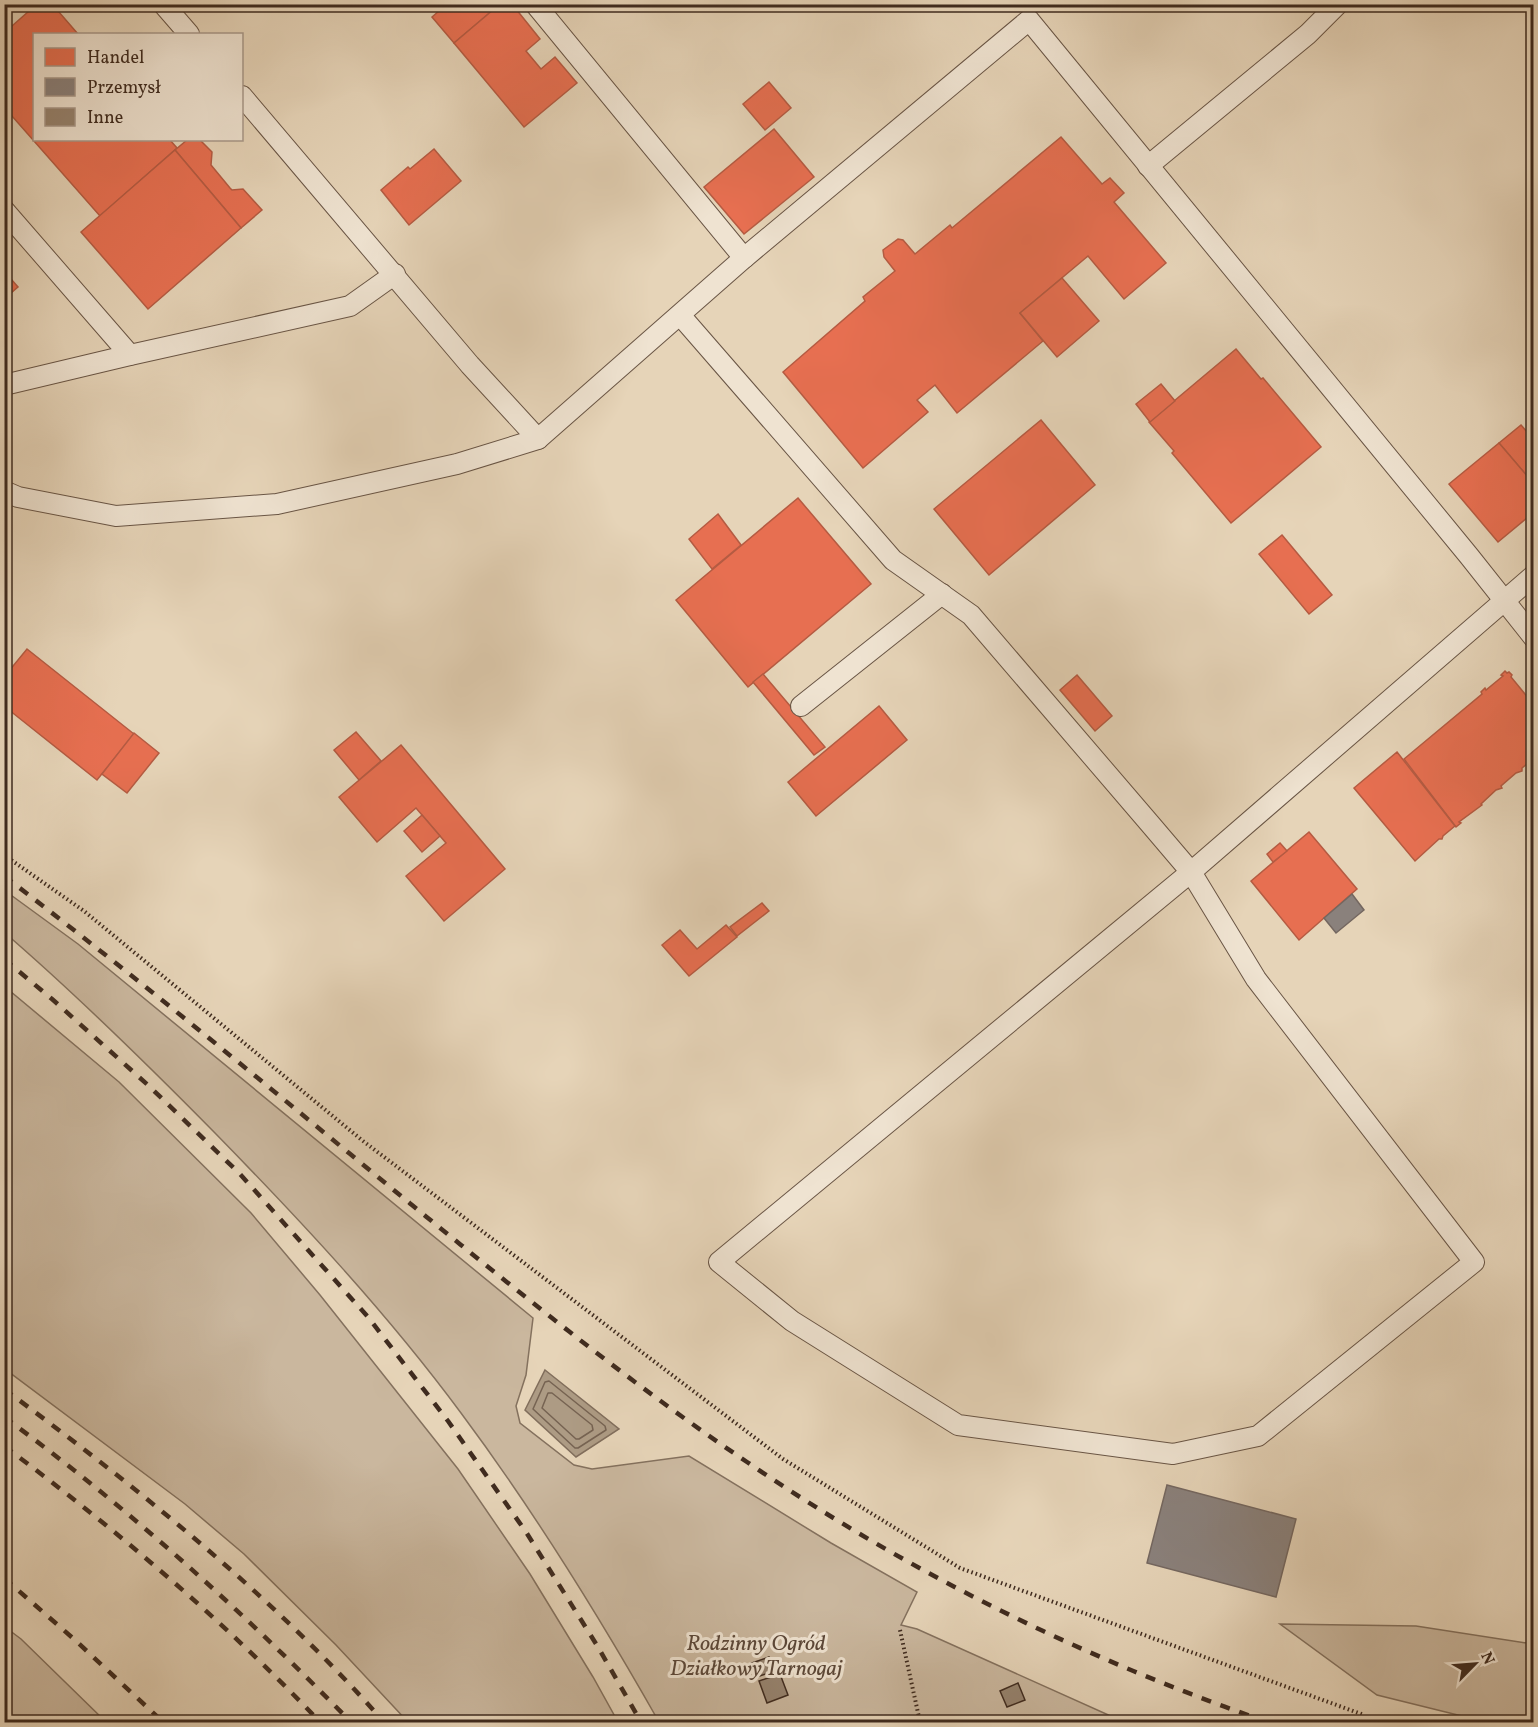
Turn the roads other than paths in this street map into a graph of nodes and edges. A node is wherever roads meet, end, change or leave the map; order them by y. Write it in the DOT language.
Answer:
graph roads {
  1 [pos="163,4"];
  2 [pos="535,4"];
  3 [pos="1338,4"];
  4 [pos="188,33"];
  5 [pos="243,97"];
  6 [pos="1148,166"];
  7 [pos="4,210"];
  8 [pos="744,258"];
  9 [pos="395,274"];
  10 [pos="680,315"];
  11 [pos="130,355"];
  12 [pos="4,385"];
  13 [pos="538,439"];
  14 [pos="4,491"];
  15 [pos="1533,575"];
  16 [pos="942,594"];
  17 [pos="1504,602"];
  18 [pos="1533,638"];
  19 [pos="801,706"];
  20 [pos="1191,872"];
  1 -- 4 [label="lane"];
  2 -- 8 [label="lane"];
  3 -- 6 [label="lane"];
  5 -- 9 [label="lane"];
  6 -- 8 [label="lane"];
  6 -- 17 [label="lane"];
  7 -- 11 [label="lane"];
  8 -- 10 [label="lane"];
  9 -- 11 [label="lane"];
  9 -- 13 [label="lane"];
  10 -- 13 [label="lane"];
  10 -- 16 [label="lane"];
  11 -- 12 [label="lane"];
  13 -- 14 [label="lane"];
  15 -- 17 [label="lane"];
  16 -- 19 [label="lane"];
  16 -- 20 [label="lane"];
  17 -- 18 [label="lane"];
  17 -- 20 [label="lane"];
  20 -- 20 [label="lane"];
}
